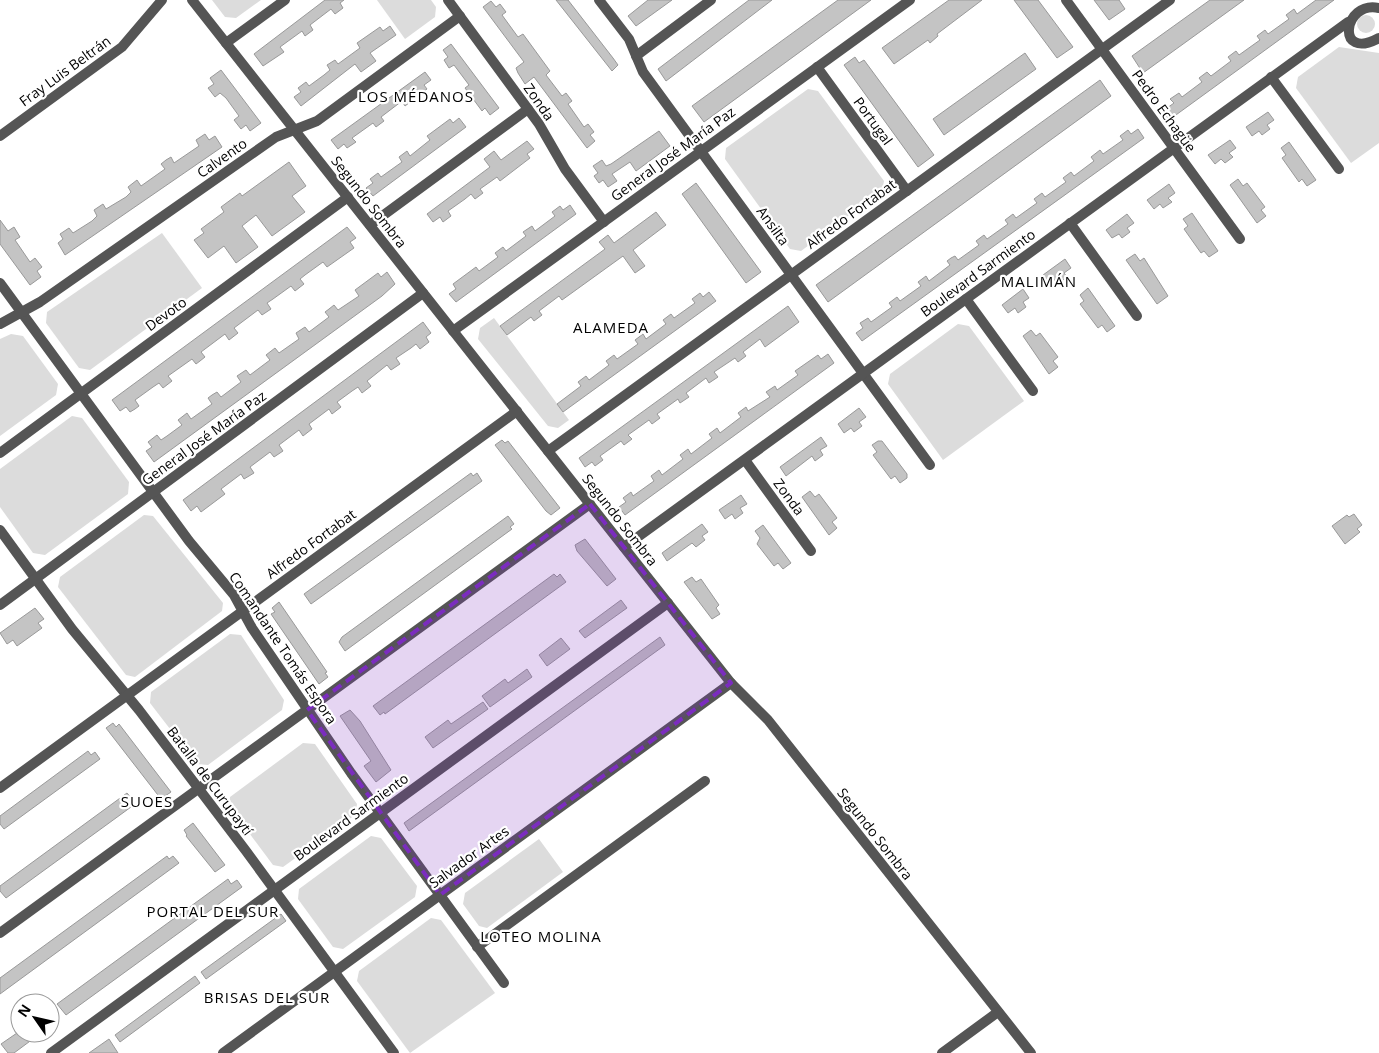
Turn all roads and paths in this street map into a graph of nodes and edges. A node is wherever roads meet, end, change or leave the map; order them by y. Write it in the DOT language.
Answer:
graph roads {
  1 [pos="162,0"];
  2 [pos="192,0"];
  3 [pos="285,0"];
  4 [pos="448,0"];
  5 [pos="599,0"];
  6 [pos="711,0"];
  7 [pos="910,0"];
  8 [pos="1066,0"];
  9 [pos="1170,0"];
  10 [pos="1365,2"];
  11 [pos="1379,8"];
  12 [pos="460,16"];
  13 [pos="1348,22"];
  14 [pos="1379,38"];
  15 [pos="226,43"];
  16 [pos="1102,50"];
  17 [pos="636,56"];
  18 [pos="817,67"];
  19 [pos="1272,77"];
  20 [pos="528,109"];
  21 [pos="295,130"];
  22 [pos="0,136"];
  23 [pos="1174,148"];
  24 [pos="701,151"];
  25 [pos="1339,169"];
  26 [pos="907,191"];
  27 [pos="348,197"];
  28 [pos="604,222"];
  29 [pos="1070,223"];
  30 [pos="370,226"];
  31 [pos="1240,239"];
  32 [pos="791,275"];
  33 [pos="0,283"];
  34 [pos="423,293"];
  35 [pos="966,299"];
  36 [pos="21,312"];
  37 [pos="1137,316"];
  38 [pos="0,324"];
  39 [pos="453,331"];
  40 [pos="863,373"];
  41 [pos="1033,391"];
  42 [pos="81,393"];
  43 [pos="517,411"];
  44 [pos="548,451"];
  45 [pos="0,453"];
  46 [pos="745,460"];
  47 [pos="930,464"];
  48 [pos="153,492"];
  49 [pos="590,504"];
  50 [pos="0,530"];
  51 [pos="624,547"];
  52 [pos="811,551"];
  53 [pos="36,579"];
  54 [pos="668,603"];
  55 [pos="0,605"];
  56 [pos="243,611"];
  57 [pos="731,683"];
  58 [pos="127,696"];
  59 [pos="307,710"];
  60 [pos="705,780"];
  61 [pos="0,788"];
  62 [pos="199,789"];
  63 [pos="380,813"];
  64 [pos="274,890"];
  65 [pos="440,895"];
  66 [pos="0,933"];
  67 [pos="478,947"];
  68 [pos="334,972"];
  69 [pos="504,983"];
  70 [pos="998,1012"];
  71 [pos="51,1053"];
  72 [pos="223,1053"];
  73 [pos="394,1053"];
  74 [pos="942,1053"];
  75 [pos="1030,1053"];
  1 -- 22 [label="street, Fray Luis Beltrán"];
  2 -- 15 [label="street, Segundo Sombra"];
  3 -- 15 [label="street"];
  4 -- 12 [label="street, Zonda"];
  5 -- 17 [label="street, Ansilta"];
  6 -- 17 [label="street"];
  7 -- 18 [label="street, General José María Paz"];
  8 -- 16 [label="street, Pedro Echagüe"];
  9 -- 16 [label="street, Alfredo Fortabat"];
  10 -- 11 [label="street"];
  10 -- 13 [label="street, Boulevard Sarmiento"];
  12 -- 20 [label="street, Zonda"];
  12 -- 21 [label="street, Calvento"];
  13 -- 14 [label="street"];
  13 -- 19 [label="street, Boulevard Sarmiento"];
  15 -- 21 [label="street, Segundo Sombra"];
  16 -- 23 [label="street, Pedro Echagüe"];
  16 -- 26 [label="street, Alfredo Fortabat"];
  17 -- 24 [label="street, Ansilta"];
  18 -- 24 [label="street, General José María Paz"];
  18 -- 26 [label="street, Portugal"];
  19 -- 23 [label="street, Boulevard Sarmiento"];
  19 -- 25 [label="street"];
  20 -- 28 [label="street, Zonda"];
  20 -- 30 [label="street"];
  21 -- 27 [label="street, Segundo Sombra"];
  21 -- 36 [label="street, Calvento"];
  23 -- 29 [label="street, Boulevard Sarmiento"];
  23 -- 31 [label="street, Pedro Echagüe"];
  24 -- 28 [label="street, General José María Paz"];
  24 -- 32 [label="street, Ansilta"];
  26 -- 32 [label="street, Alfredo Fortabat"];
  27 -- 30 [label="street, Segundo Sombra"];
  27 -- 42 [label="street, Devoto"];
  28 -- 39 [label="street, General José María Paz"];
  29 -- 35 [label="street, Boulevard Sarmiento"];
  29 -- 37 [label="street"];
  30 -- 34 [label="street, Segundo Sombra"];
  32 -- 40 [label="street, Ansilta"];
  32 -- 44 [label="street, Alfredo Fortabat"];
  33 -- 36 [label="street, Comandante Tomás Espora"];
  34 -- 39 [label="street, Segundo Sombra"];
  34 -- 48 [label="street, General José María Paz"];
  35 -- 40 [label="street, Boulevard Sarmiento"];
  35 -- 41 [label="street"];
  36 -- 38 [label="street, Calvento"];
  36 -- 42 [label="street, Comandante Tomás Espora"];
  39 -- 43 [label="street, Segundo Sombra"];
  40 -- 46 [label="street, Boulevard Sarmiento"];
  40 -- 47 [label="street, Ansilta"];
  42 -- 45 [label="street, Devoto"];
  42 -- 48 [label="street, Comandante Tomás Espora"];
  43 -- 44 [label="street, Segundo Sombra"];
  43 -- 56 [label="street, Alfredo Fortabat"];
  44 -- 49 [label="street, Segundo Sombra"];
  46 -- 51 [label="street, Boulevard Sarmiento"];
  46 -- 52 [label="street, Zonda"];
  48 -- 53 [label="street, General José María Paz"];
  48 -- 56 [label="street, Comandante Tomás Espora"];
  49 -- 51 [label="street, Segundo Sombra"];
  49 -- 59 [label="street"];
  50 -- 53 [label="street, Batalla de Curupaytí"];
  51 -- 54 [label="street, Segundo Sombra"];
  53 -- 55 [label="street, General José María Paz"];
  53 -- 58 [label="street, Batalla de Curupaytí"];
  54 -- 57 [label="street, Segundo Sombra"];
  54 -- 63 [label="street, Boulevard Sarmiento"];
  56 -- 58 [label="street, Alfredo Fortabat"];
  56 -- 59 [label="street, Comandante Tomás Espora"];
  57 -- 65 [label="street, Salvador Artes"];
  57 -- 70 [label="street, Segundo Sombra"];
  58 -- 61 [label="street, Alfredo Fortabat"];
  58 -- 62 [label="street, Batalla de Curupaytí"];
  59 -- 62 [label="street"];
  59 -- 63 [label="street, Comandante Tomás Espora"];
  60 -- 67 [label="street"];
  62 -- 64 [label="street, Batalla de Curupaytí"];
  62 -- 66 [label="street"];
  63 -- 64 [label="street, Boulevard Sarmiento"];
  63 -- 65 [label="street, Comandante Tomás Espora"];
  64 -- 68 [label="street, Batalla de Curupaytí"];
  64 -- 71 [label="street, Boulevard Sarmiento"];
  65 -- 67 [label="street, Comandante Tomás Espora"];
  65 -- 68 [label="street, Salvador Artes"];
  67 -- 69 [label="street, Comandante Tomás Espora"];
  68 -- 72 [label="street, Salvador Artes"];
  68 -- 73 [label="street, Batalla de Curupaytí"];
  70 -- 74 [label="street"];
  70 -- 75 [label="street, Segundo Sombra"];
}
